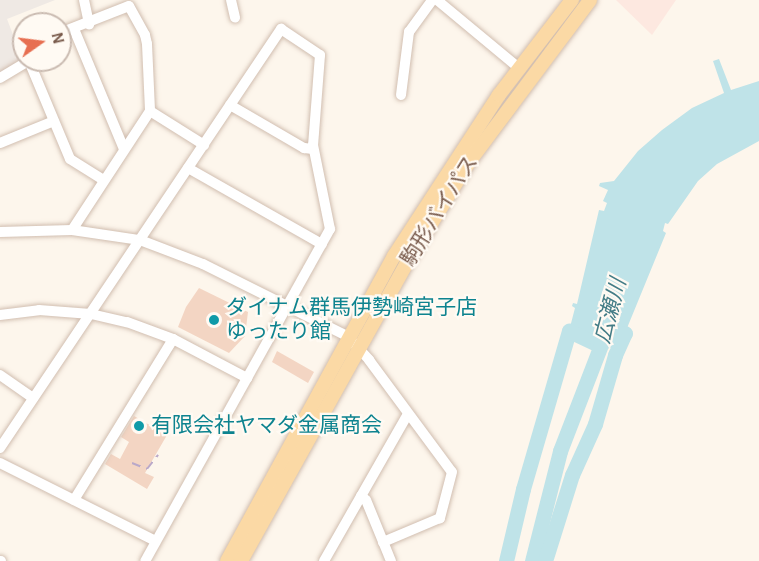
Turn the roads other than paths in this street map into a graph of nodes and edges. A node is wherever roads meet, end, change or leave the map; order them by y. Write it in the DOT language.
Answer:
graph roads {
  1 [pos="84,0"];
  2 [pos="231,0"];
  3 [pos="432,0"];
  4 [pos="437,0"];
  5 [pos="572,0"];
  6 [pos="590,0"];
  7 [pos="235,18"];
  8 [pos="89,24"];
  9 [pos="74,29"];
  10 [pos="519,69"];
  11 [pos="34,72"];
  12 [pos="401,95"];
  13 [pos="230,105"];
  14 [pos="150,111"];
  15 [pos="54,121"];
  16 [pos="0,143"];
  17 [pos="204,145"];
  18 [pos="124,149"];
  19 [pos="314,149"];
  20 [pos="188,168"];
  21 [pos="104,180"];
  22 [pos="72,230"];
  23 [pos="0,232"];
  24 [pos="140,240"];
  25 [pos="322,244"];
  26 [pos="288,306"];
  27 [pos="91,314"];
  28 [pos="0,315"];
  29 [pos="173,339"];
  30 [pos="355,344"];
  31 [pos="0,375"];
  32 [pos="247,378"];
  33 [pos="33,398"];
  34 [pos="408,414"];
  35 [pos="0,448"];
  36 [pos="0,463"];
  37 [pos="361,496"];
  38 [pos="74,500"];
  39 [pos="156,541"];
  40 [pos="383,542"];
  41 [pos="145,561"];
  42 [pos="227,561"];
  43 [pos="241,561"];
  44 [pos="324,561"];
  45 [pos="391,561"];
  1 -- 8 [label="street"];
  2 -- 7 [label="street"];
  3 -- 12 [label="street"];
  4 -- 10 [label="street"];
  5 -- 10 [label="main road, 駒形バイパス"];
  6 -- 30 [label="main road, 駒形バイパス"];
  8 -- 9 [label="street"];
  8 -- 14 [label="street"];
  9 -- 18 [label="street"];
  10 -- 30 [label="main road, 駒形バイパス"];
  11 -- 15 [label="street"];
  13 -- 17 [label="street"];
  13 -- 19 [label="street"];
  13 -- 19 [label="street"];
  14 -- 17 [label="street"];
  14 -- 18 [label="street"];
  15 -- 16 [label="street"];
  15 -- 21 [label="street"];
  17 -- 20 [label="street"];
  18 -- 21 [label="street"];
  19 -- 25 [label="street"];
  20 -- 24 [label="street"];
  20 -- 25 [label="street"];
  21 -- 22 [label="street"];
  22 -- 23 [label="street"];
  22 -- 24 [label="street"];
  24 -- 26 [label="street"];
  24 -- 27 [label="street"];
  25 -- 26 [label="street"];
  26 -- 30 [label="street"];
  26 -- 32 [label="street"];
  27 -- 28 [label="street"];
  27 -- 29 [label="street"];
  27 -- 33 [label="street"];
  29 -- 32 [label="street"];
  29 -- 38 [label="street"];
  30 -- 34 [label="street"];
  30 -- 42 [label="main road, 駒形バイパス"];
  30 -- 43 [label="main road, 駒形バイパス"];
  31 -- 33 [label="street"];
  32 -- 39 [label="street"];
  33 -- 35 [label="street"];
  34 -- 37 [label="street"];
  34 -- 40 [label="street"];
  36 -- 38 [label="street"];
  37 -- 40 [label="street"];
  37 -- 44 [label="street"];
  38 -- 39 [label="street"];
  39 -- 41 [label="street"];
  40 -- 45 [label="street"];
}
